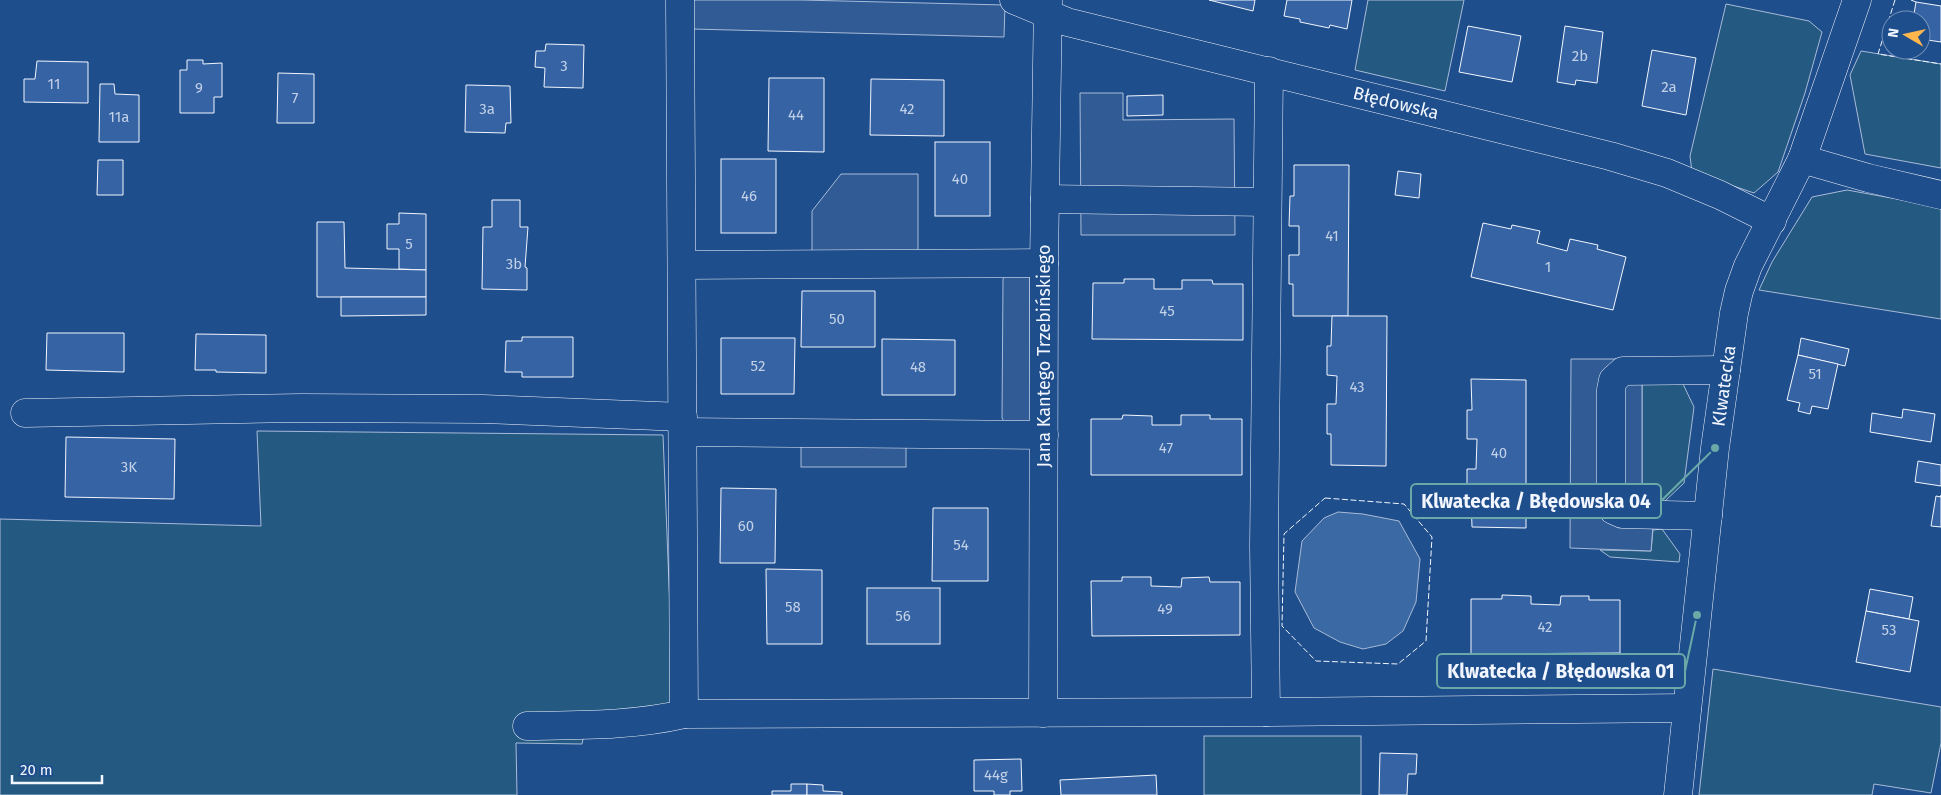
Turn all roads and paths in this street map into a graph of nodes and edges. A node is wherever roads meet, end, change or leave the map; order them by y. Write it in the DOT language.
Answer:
graph roads {
  1 [pos="680,0"];
  2 [pos="1014,0"];
  3 [pos="1857,0"];
  4 [pos="1048,7"];
  5 [pos="1269,71"];
  6 [pos="1802,159"];
  7 [pos="1941,195"];
  8 [pos="1045,199"];
  9 [pos="1267,202"];
  10 [pos="1772,221"];
  11 [pos="1044,263"];
  12 [pos="682,265"];
  13 [pos="1726,370"];
  14 [pos="25,413"];
  15 [pos="683,424"];
  16 [pos="1044,435"];
  17 [pos="1708,516"];
  18 [pos="1688,708"];
  19 [pos="1266,712"];
  20 [pos="1043,713"];
  21 [pos="684,714"];
  22 [pos="527,726"];
  23 [pos="1678,795"];
  1 -- 12 [label="street"];
  2 -- 4 [label="street, Błędowska"];
  3 -- 6 [label="street, Klwatecka"];
  4 -- 5 [label="street, Błędowska"];
  4 -- 8 [label="street, Jana Kantego Trzebińskiego"];
  5 -- 9 [label="street"];
  5 -- 10 [label="street, Błędowska"];
  6 -- 7 [label="street"];
  6 -- 10 [label="street, Klwatecka"];
  8 -- 9 [label="street"];
  8 -- 11 [label="street, Jana Kantego Trzebińskiego"];
  9 -- 19 [label="street"];
  10 -- 13 [label="street, Klwatecka"];
  11 -- 12 [label="street"];
  11 -- 16 [label="street, Jana Kantego Trzebińskiego"];
  12 -- 15 [label="street"];
  13 -- 17 [label="street, Klwatecka"];
  13 -- 17 [label="street"];
  14 -- 15 [label="street"];
  15 -- 16 [label="street"];
  15 -- 21 [label="street"];
  16 -- 20 [label="street, Jana Kantego Trzebińskiego"];
  17 -- 18 [label="street, Klwatecka"];
  18 -- 19 [label="street"];
  18 -- 23 [label="street, Klwatecka"];
  19 -- 20 [label="street"];
  20 -- 21 [label="street"];
  21 -- 22 [label="street"];
}
